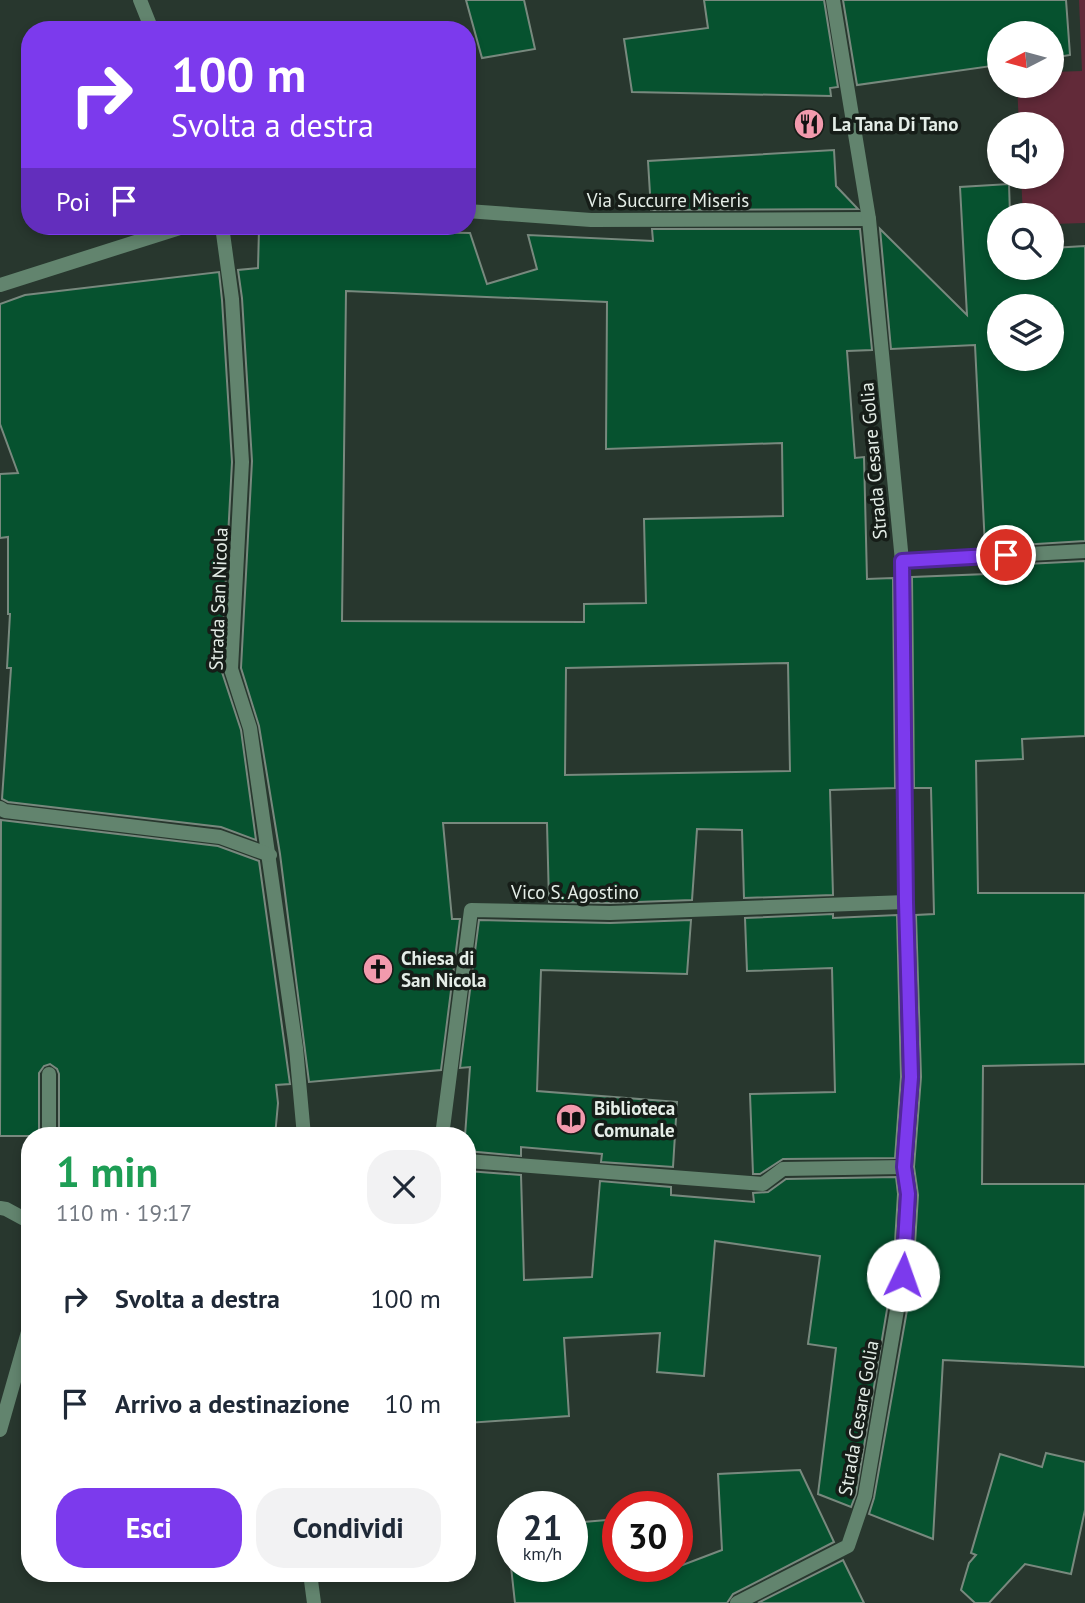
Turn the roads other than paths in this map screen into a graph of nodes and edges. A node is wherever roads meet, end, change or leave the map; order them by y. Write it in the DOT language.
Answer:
graph roads {
  1 [pos="140,0"];
  2 [pos="833,0"];
  3 [pos="148,21"];
  4 [pos="476,212"];
  5 [pos="869,219"];
  6 [pos="158,235"];
  7 [pos="223,235"];
  8 [pos="0,285"];
  9 [pos="1085,551"];
  10 [pos="902,561"];
  11 [pos="0,808"];
  12 [pos="270,855"];
  13 [pos="906,902"];
  14 [pos="49,1074"];
  15 [pos="49,1127"];
  16 [pos="303,1127"];
  17 [pos="443,1127"];
  18 [pos="476,1162"];
  19 [pos="904,1167"];
  20 [pos="0,1208"];
  21 [pos="21,1217"];
  22 [pos="21,1356"];
  23 [pos="0,1430"];
  24 [pos="311,1582"];
  25 [pos="314,1603"];
  26 [pos="737,1603"];
  1 -- 3 [label="street"];
  2 -- 5 [label="street, Strada Cesare Golia"];
  4 -- 5 [label="street, Via Succurre Miseris"];
  5 -- 10 [label="street, Strada Cesare Golia"];
  6 -- 8 [label="street"];
  7 -- 12 [label="street, Strada San Nicola"];
  9 -- 10 [label="street"];
  10 -- 13 [label="street, Strada Cesare Golia"];
  11 -- 12 [label="street"];
  12 -- 16 [label="street, Strada San Nicola"];
  13 -- 17 [label="street, Vico S. Agostino"];
  13 -- 19 [label="street, Strada Cesare Golia"];
  14 -- 15 [label="street"];
  18 -- 19 [label="street"];
  19 -- 26 [label="street, Strada Cesare Golia"];
  20 -- 21 [label="street"];
  22 -- 23 [label="street"];
  24 -- 25 [label="street"];
}
